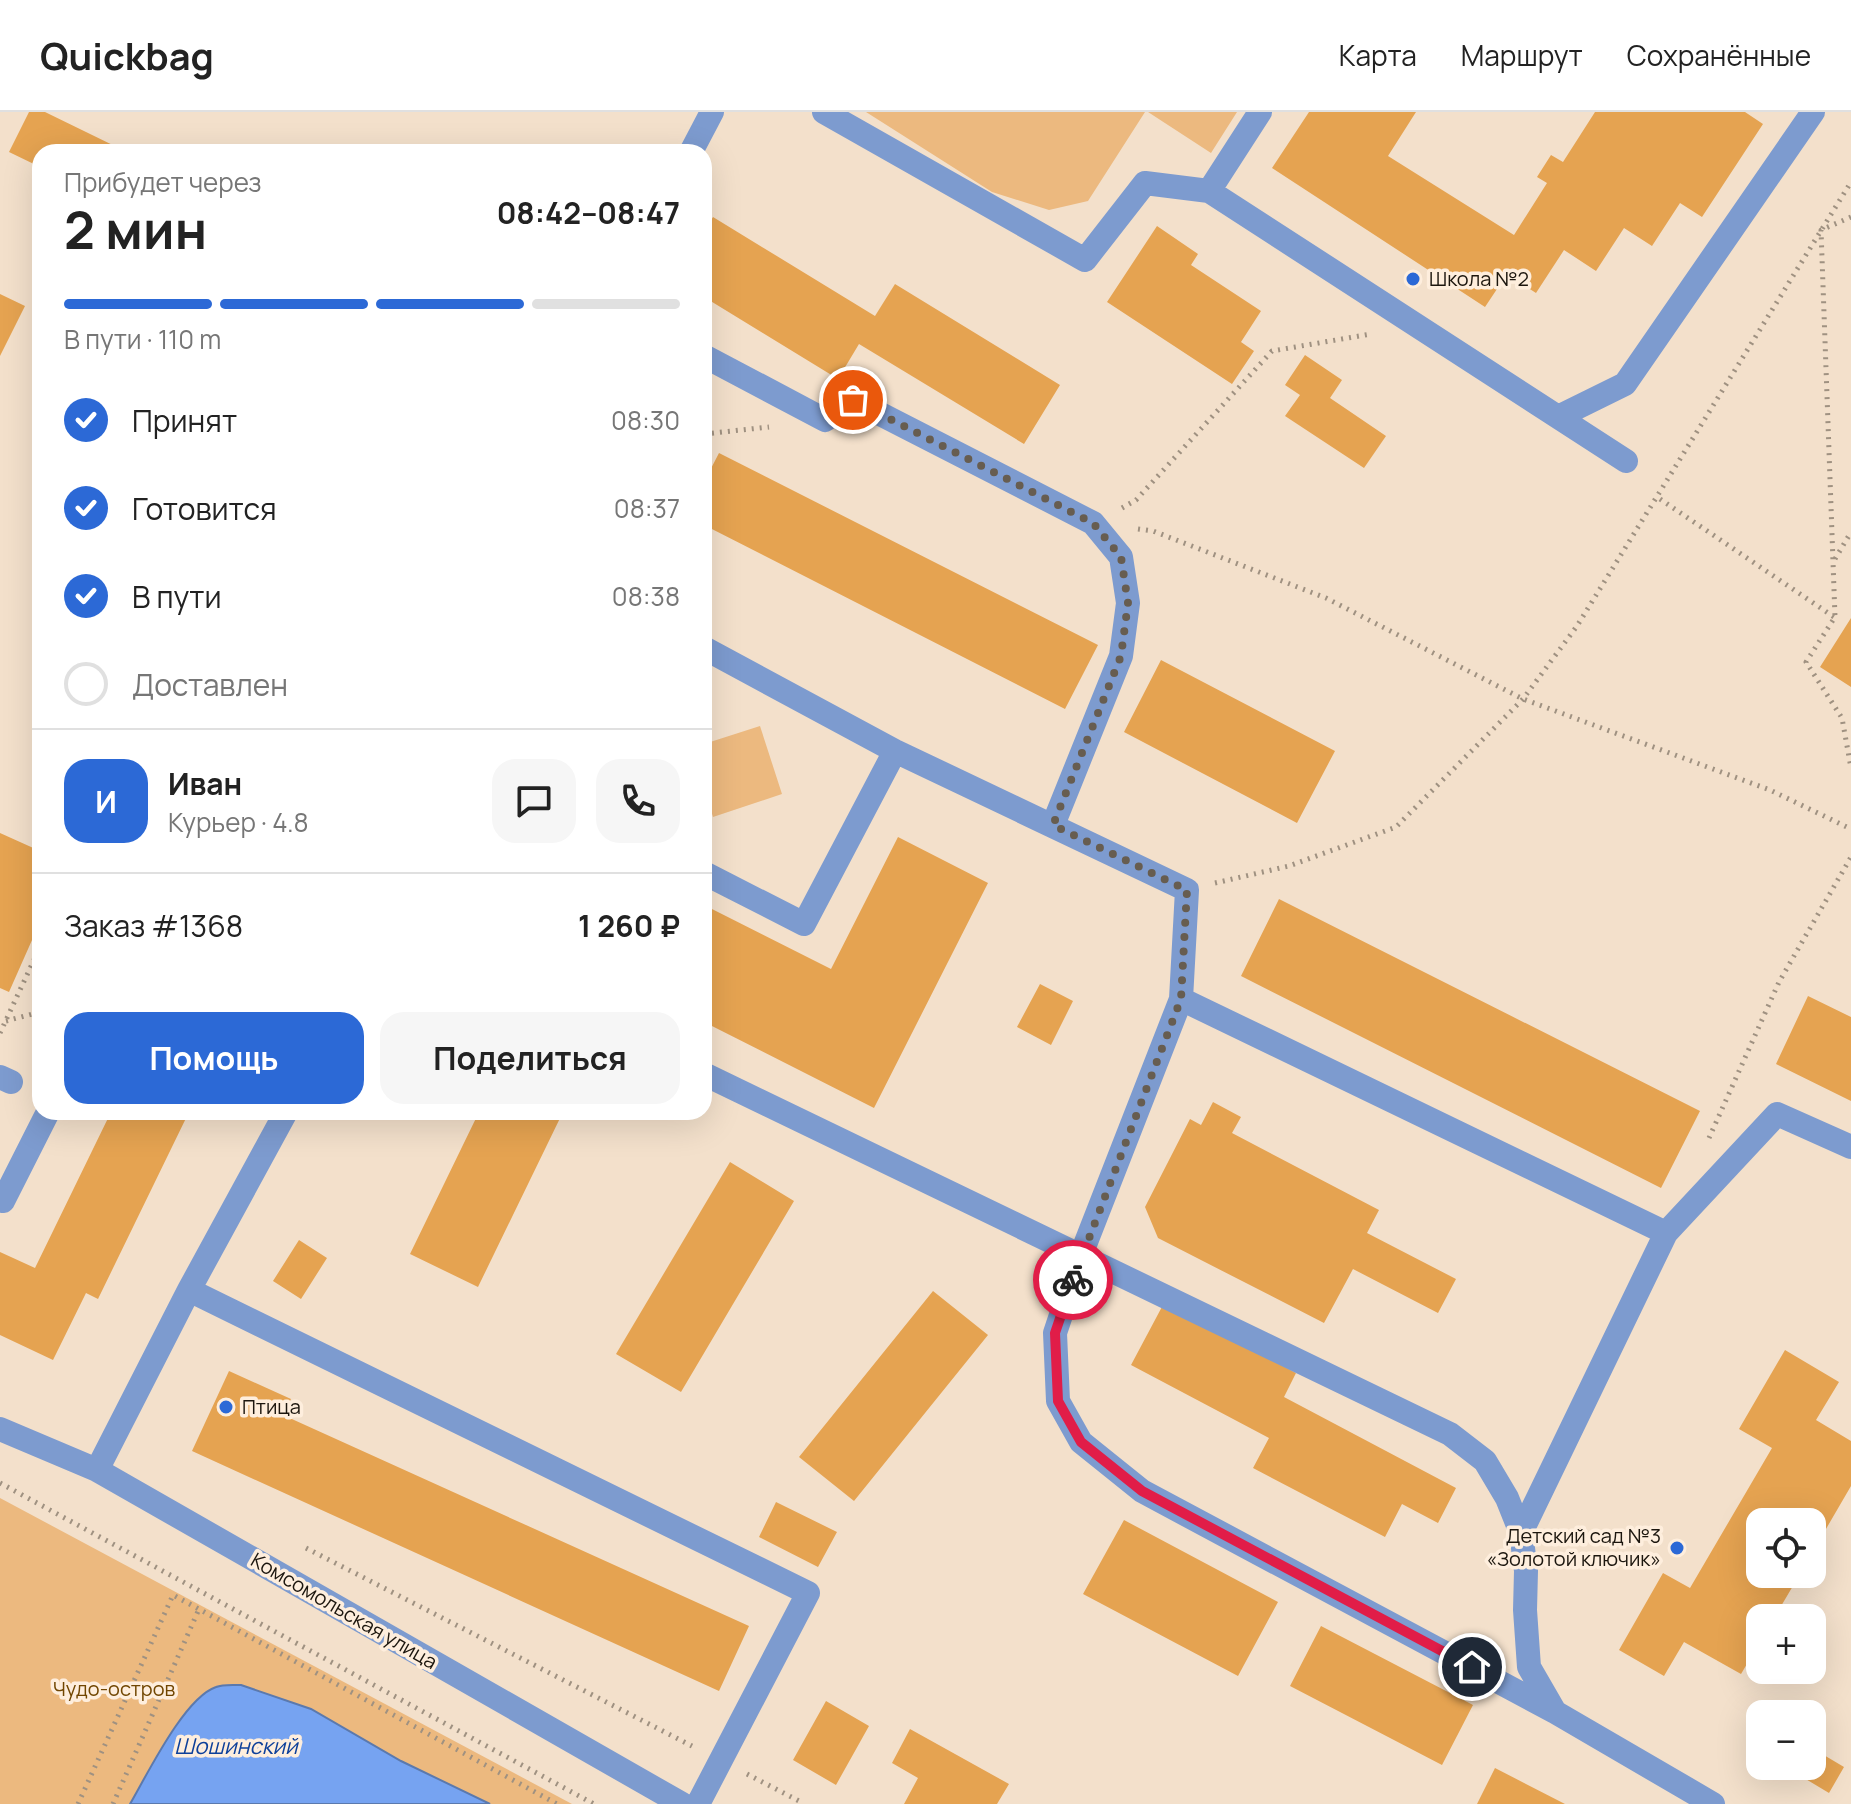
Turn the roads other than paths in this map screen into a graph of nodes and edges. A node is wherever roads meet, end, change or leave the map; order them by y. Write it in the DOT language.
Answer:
graph roads {
  1 [pos="712,112"];
  2 [pos="824,112"];
  3 [pos="1260,112"];
  4 [pos="1813,112"];
  5 [pos="695,144"];
  6 [pos="1209,191"];
  7 [pos="712,360"];
  8 [pos="1558,417"];
  9 [pos="1626,461"];
  10 [pos="712,652"];
  11 [pos="895,751"];
  12 [pos="1053,825"];
  13 [pos="712,877"];
  14 [pos="1181,999"];
  15 [pos="712,1078"];
  16 [pos="44,1120"];
  17 [pos="282,1120"];
  18 [pos="1851,1147"];
  19 [pos="0,1199"];
  20 [pos="1666,1233"];
  21 [pos="1081,1255"];
  22 [pos="189,1290"];
  23 [pos="0,1429"];
  24 [pos="97,1470"];
  25 [pos="1521,1533"];
  26 [pos="1555,1712"];
  27 [pos="682,1804"];
  28 [pos="698,1804"];
  29 [pos="1713,1804"];
  1 -- 5 [label="street"];
  2 -- 6 [label="street"];
  3 -- 6 [label="street"];
  4 -- 8 [label="street"];
  6 -- 8 [label="street"];
  7 -- 12 [label="street"];
  8 -- 9 [label="street"];
  10 -- 11 [label="street"];
  11 -- 12 [label="street"];
  11 -- 13 [label="street"];
  12 -- 14 [label="street"];
  14 -- 20 [label="street"];
  14 -- 21 [label="street"];
  15 -- 21 [label="street"];
  16 -- 19 [label="street"];
  17 -- 22 [label="street"];
  18 -- 20 [label="street"];
  20 -- 25 [label="street"];
  21 -- 25 [label="street"];
  21 -- 26 [label="street"];
  22 -- 24 [label="street"];
  22 -- 28 [label="street"];
  23 -- 24 [label="street, Комсомольская улица"];
  24 -- 27 [label="street, Комсомольская улица"];
  25 -- 26 [label="street"];
  26 -- 29 [label="street"];
}
